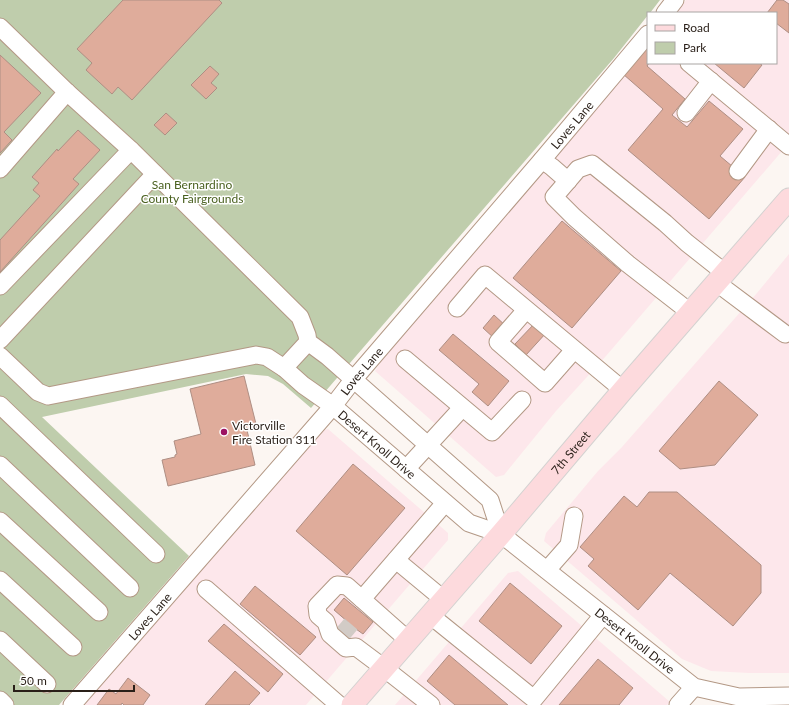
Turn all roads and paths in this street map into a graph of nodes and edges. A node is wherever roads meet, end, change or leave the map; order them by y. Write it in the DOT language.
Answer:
graph roads {
  1 [pos="675,0"];
  2 [pos="666,12"];
  3 [pos="0,26"];
  4 [pos="647,35"];
  5 [pos="690,64"];
  6 [pos="711,81"];
  7 [pos="67,92"];
  8 [pos="686,113"];
  9 [pos="769,129"];
  10 [pos="789,146"];
  11 [pos="131,150"];
  12 [pos="542,160"];
  13 [pos="0,169"];
  14 [pos="738,171"];
  15 [pos="154,174"];
  16 [pos="568,181"];
  17 [pos="789,199"];
  18 [pos="721,278"];
  19 [pos="0,286"];
  20 [pos="457,308"];
  21 [pos="526,310"];
  22 [pos="691,313"];
  23 [pos="784,334"];
  24 [pos="0,340"];
  25 [pos="308,342"];
  26 [pos="574,350"];
  27 [pos="0,356"];
  28 [pos="405,359"];
  29 [pos="284,368"];
  30 [pos="353,380"];
  31 [pos="623,390"];
  32 [pos="522,400"];
  33 [pos="0,405"];
  34 [pos="332,406"];
  35 [pos="462,408"];
  36 [pos="428,446"];
  37 [pos="0,465"];
  38 [pos="406,469"];
  39 [pos="445,503"];
  40 [pos="574,516"];
  41 [pos="0,521"];
  42 [pos="501,534"];
  43 [pos="156,554"];
  44 [pos="396,560"];
  45 [pos="547,570"];
  46 [pos="0,580"];
  47 [pos="130,588"];
  48 [pos="206,589"];
  49 [pos="362,599"];
  50 [pos="437,607"];
  51 [pos="99,612"];
  52 [pos="603,615"];
  53 [pos="0,640"];
  54 [pos="408,640"];
  55 [pos="73,647"];
  56 [pos="384,668"];
  57 [pos="47,684"];
  58 [pos="694,687"];
  59 [pos="789,696"];
  60 [pos="0,700"];
  61 [pos="5,705"];
  62 [pos="72,705"];
  63 [pos="339,705"];
  64 [pos="352,705"];
  65 [pos="431,705"];
  66 [pos="678,705"];
  1 -- 2 [label="street"];
  3 -- 7 [label="street"];
  4 -- 12 [label="street, Loves Lane"];
  5 -- 6 [label="street"];
  6 -- 8 [label="street"];
  6 -- 9 [label="street"];
  7 -- 11 [label="street"];
  7 -- 13 [label="street"];
  9 -- 10 [label="street"];
  9 -- 14 [label="street"];
  11 -- 15 [label="street"];
  11 -- 19 [label="street"];
  12 -- 16 [label="street"];
  12 -- 30 [label="street, Loves Lane"];
  15 -- 24 [label="street"];
  15 -- 25 [label="street"];
  16 -- 18 [label="street"];
  16 -- 22 [label="street"];
  17 -- 18 [label="main road, 7th Street"];
  18 -- 22 [label="main road, 7th Street"];
  18 -- 23 [label="street"];
  20 -- 21 [label="street"];
  21 -- 26 [label="street"];
  21 -- 26 [label="street"];
  22 -- 31 [label="main road, 7th Street"];
  25 -- 29 [label="street"];
  25 -- 30 [label="street"];
  26 -- 31 [label="street"];
  27 -- 29 [label="street, Desert Knoll Drive"];
  28 -- 35 [label="street"];
  29 -- 34 [label="street, Desert Knoll Drive"];
  30 -- 34 [label="street, Loves Lane"];
  30 -- 36 [label="street"];
  31 -- 42 [label="main road, 7th Street"];
  32 -- 35 [label="street"];
  33 -- 43 [label="street"];
  34 -- 38 [label="street, Desert Knoll Drive"];
  34 -- 62 [label="street, Loves Lane"];
  35 -- 36 [label="street"];
  36 -- 38 [label="street"];
  36 -- 42 [label="street"];
  37 -- 47 [label="street"];
  38 -- 39 [label="street, Desert Knoll Drive"];
  39 -- 42 [label="street, Desert Knoll Drive"];
  39 -- 44 [label="street"];
  40 -- 45 [label="street"];
  41 -- 51 [label="street"];
  42 -- 45 [label="street, Desert Knoll Drive"];
  42 -- 50 [label="main road, 7th Street"];
  44 -- 49 [label="street"];
  44 -- 50 [label="street"];
  45 -- 52 [label="street, Desert Knoll Drive"];
  46 -- 55 [label="street"];
  48 -- 63 [label="street"];
  49 -- 54 [label="street"];
  49 -- 56 [label="street"];
  50 -- 52 [label="street"];
  50 -- 54 [label="main road, 7th Street"];
  52 -- 58 [label="street, Desert Knoll Drive"];
  53 -- 57 [label="street"];
  54 -- 56 [label="main road, 7th Street"];
  56 -- 64 [label="main road, 7th Street"];
  56 -- 65 [label="street"];
  58 -- 59 [label="street, Desert Knoll Drive"];
  58 -- 66 [label="street"];
  60 -- 61 [label="street"];
}
